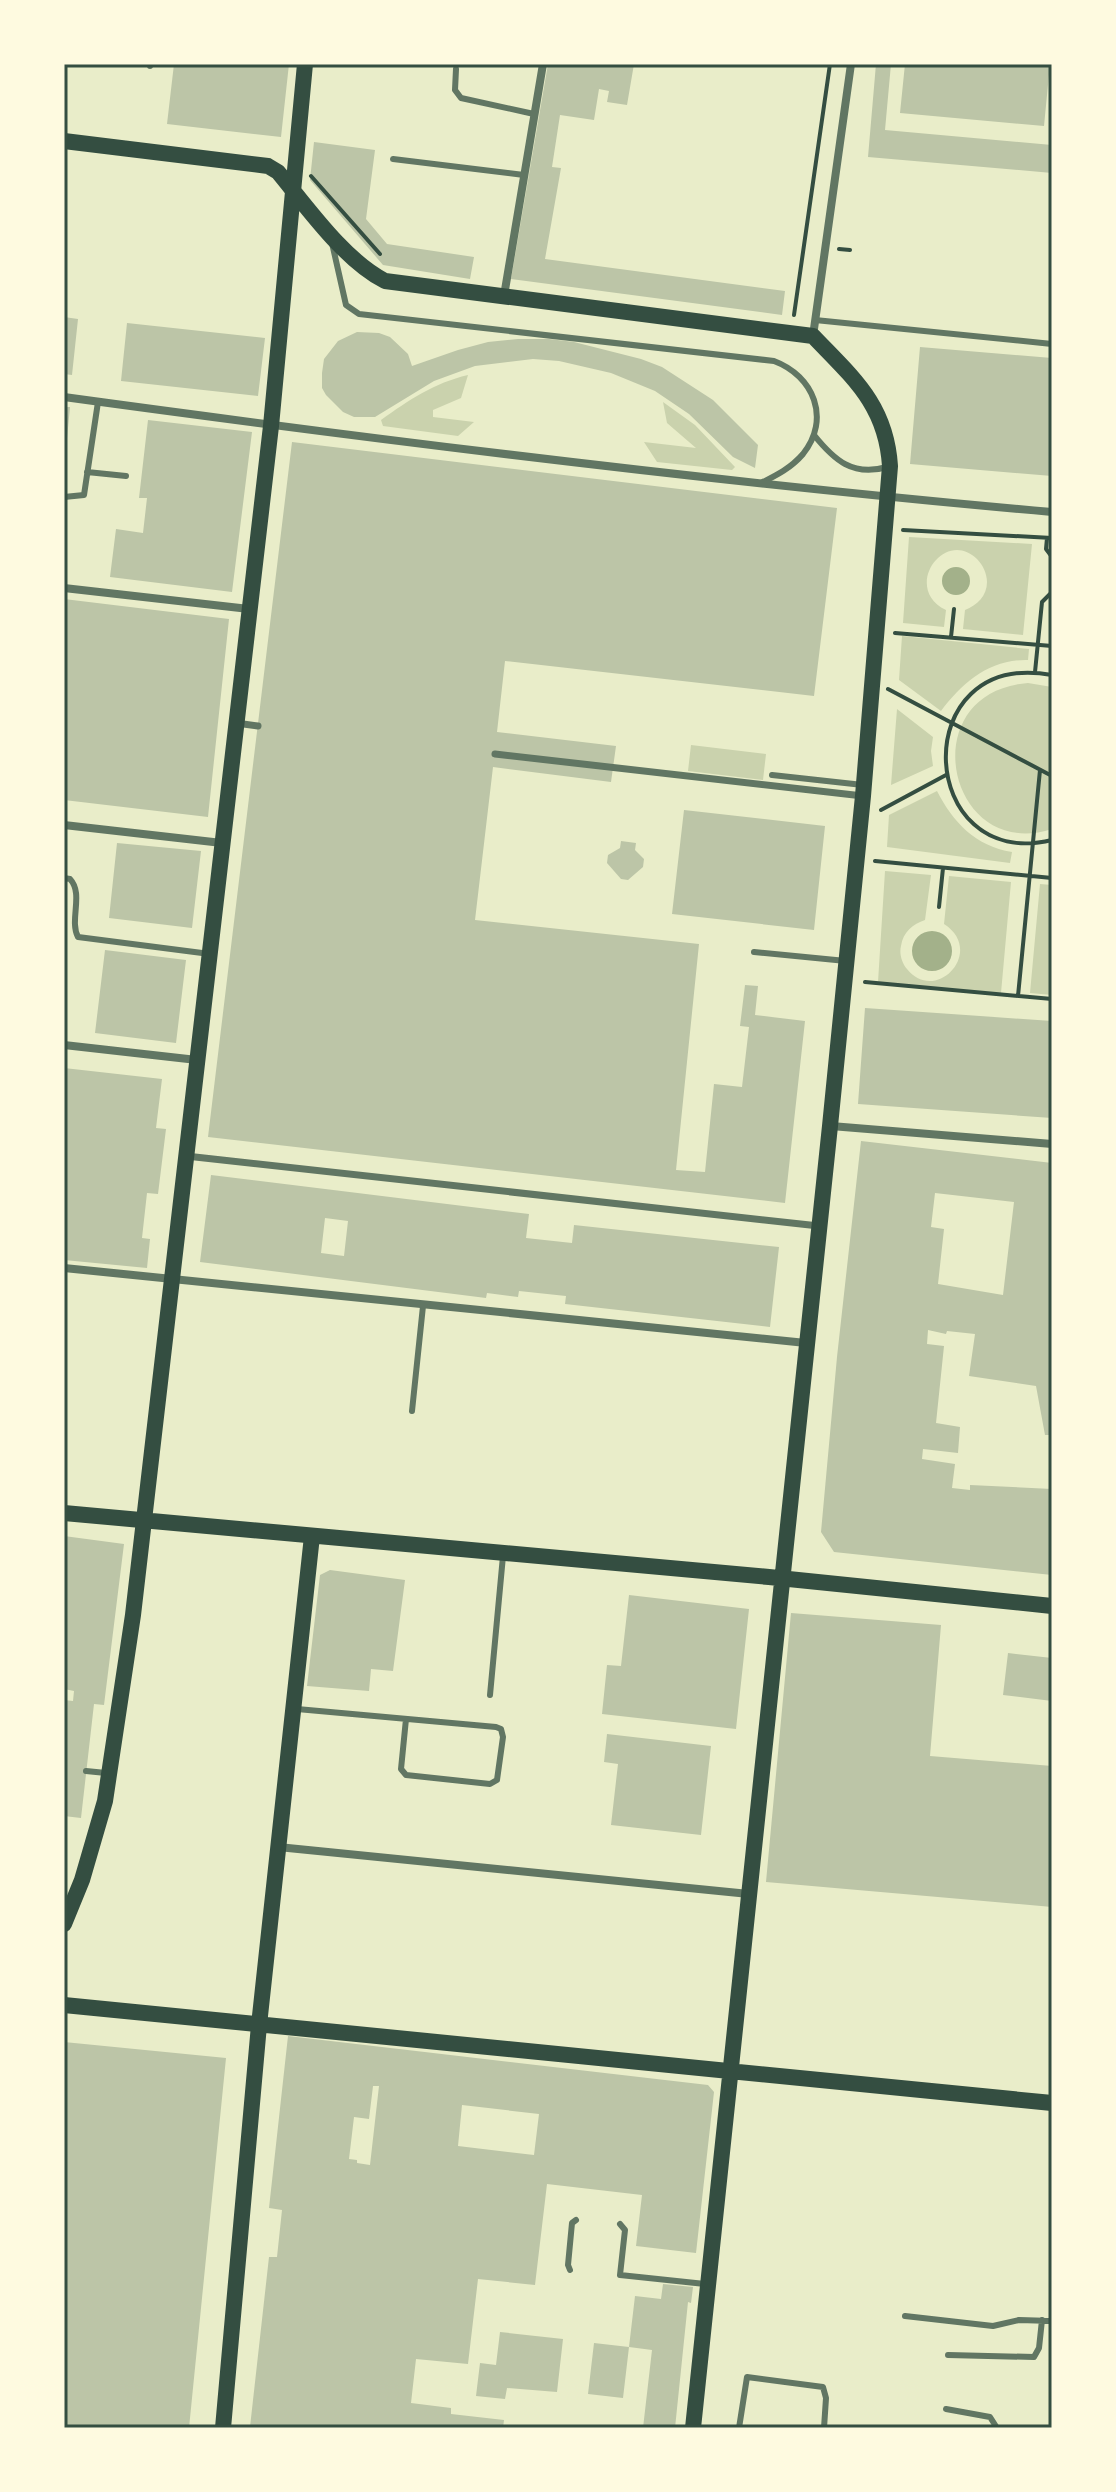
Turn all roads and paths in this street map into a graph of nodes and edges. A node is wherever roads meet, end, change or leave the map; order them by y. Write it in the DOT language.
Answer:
graph roads {
  1 [pos="305,64"];
  2 [pos="543,64"];
  3 [pos="830,64"];
  4 [pos="851,64"];
  5 [pos="456,69"];
  6 [pos="534,114"];
  7 [pos="64,141"];
  8 [pos="393,159"];
  9 [pos="306,175"];
  10 [pos="524,175"];
  11 [pos="292,189"];
  12 [pos="329,232"];
  13 [pos="386,261"];
  14 [pos="503,297"];
  15 [pos="791,321"];
  16 [pos="814,328"];
  17 [pos="1052,344"];
  18 [pos="64,397"];
  19 [pos="98,402"];
  20 [pos="271,426"];
  21 [pos="814,435"];
  22 [pos="890,466"];
  23 [pos="87,472"];
  24 [pos="126,476"];
  25 [pos="759,484"];
  26 [pos="888,496"];
  27 [pos="64,497"];
  28 [pos="1052,512"];
  29 [pos="901,530"];
  30 [pos="1049,538"];
  31 [pos="1052,557"];
  32 [pos="64,588"];
  33 [pos="1052,592"];
  34 [pos="250,609"];
  35 [pos="954,609"];
  36 [pos="951,637"];
  37 [pos="1039,645"];
  38 [pos="891,646"];
  39 [pos="1052,646"];
  40 [pos="1035,672"];
  41 [pos="1052,675"];
  42 [pos="887,693"];
  43 [pos="236,723"];
  44 [pos="951,723"];
  45 [pos="258,726"];
  46 [pos="495,754"];
  47 [pos="1040,770"];
  48 [pos="772,775"];
  49 [pos="946,775"];
  50 [pos="1052,776"];
  51 [pos="868,793"];
  52 [pos="64,825"];
  53 [pos="1052,840"];
  54 [pos="223,843"];
  55 [pos="1033,843"];
  56 [pos="875,848"];
  57 [pos="943,868"];
  58 [pos="1030,877"];
  59 [pos="64,878"];
  60 [pos="1052,878"];
  61 [pos="939,907"];
  62 [pos="754,952"];
  63 [pos="210,954"];
  64 [pos="846,961"];
  65 [pos="866,968"];
  66 [pos="1018,996"];
  67 [pos="1052,999"];
  68 [pos="64,1045"];
  69 [pos="197,1060"];
  70 [pos="830,1126"];
  71 [pos="1052,1144"];
  72 [pos="186,1156"];
  73 [pos="819,1226"];
  74 [pos="64,1268"];
  75 [pos="172,1278"];
  76 [pos="423,1306"];
  77 [pos="806,1343"];
  78 [pos="412,1411"];
  79 [pos="64,1513"];
  80 [pos="143,1521"];
  81 [pos="312,1536"];
  82 [pos="504,1553"];
  83 [pos="782,1578"];
  84 [pos="1052,1606"];
  85 [pos="490,1695"];
  86 [pos="293,1708"];
  87 [pos="406,1719"];
  88 [pos="86,1771"];
  89 [pos="110,1773"];
  90 [pos="278,1847"];
  91 [pos="749,1894"];
  92 [pos="64,1924"];
  93 [pos="64,2005"];
  94 [pos="259,2025"];
  95 [pos="731,2073"];
  96 [pos="1052,2103"];
  97 [pos="576,2220"];
  98 [pos="620,2224"];
  99 [pos="570,2270"];
  100 [pos="709,2284"];
  101 [pos="905,2316"];
  102 [pos="1042,2320"];
  103 [pos="1052,2321"];
  104 [pos="948,2355"];
  105 [pos="946,2409"];
  106 [pos="223,2428"];
  107 [pos="693,2428"];
  108 [pos="739,2428"];
  109 [pos="824,2428"];
  110 [pos="997,2428"];
  1 -- 11 [label="main road"];
  2 -- 6 [label="street"];
  3 -- 15 [label="path"];
  4 -- 16 [label="street"];
  5 -- 6 [label="lane"];
  6 -- 10 [label="street"];
  7 -- 11 [label="main road"];
  8 -- 10 [label="lane"];
  9 -- 13 [label="path"];
  10 -- 14 [label="street"];
  11 -- 12 [label="main road"];
  11 -- 20 [label="main road"];
  12 -- 14 [label="main road"];
  12 -- 21 [label="lane"];
  14 -- 16 [label="main road"];
  16 -- 17 [label="lane"];
  16 -- 22 [label="main road"];
  18 -- 19 [label="street"];
  19 -- 20 [label="street"];
  19 -- 23 [label="lane"];
  20 -- 25 [label="street"];
  20 -- 34 [label="main road"];
  21 -- 22 [label="lane"];
  21 -- 25 [label="lane"];
  22 -- 26 [label="main road"];
  23 -- 24 [label="lane"];
  23 -- 27 [label="lane"];
  25 -- 26 [label="street"];
  26 -- 28 [label="street"];
  26 -- 51 [label="main road"];
  29 -- 30 [label="path"];
  30 -- 31 [label="path"];
  32 -- 34 [label="street"];
  33 -- 37 [label="path"];
  34 -- 43 [label="main road"];
  35 -- 36 [label="path"];
  36 -- 37 [label="path"];
  36 -- 38 [label="path"];
  37 -- 39 [label="path"];
  37 -- 40 [label="path"];
  40 -- 41 [label="path"];
  40 -- 44 [label="path"];
  42 -- 44 [label="path"];
  43 -- 45 [label="street"];
  43 -- 54 [label="main road"];
  44 -- 47 [label="path"];
  44 -- 49 [label="path"];
  46 -- 51 [label="street"];
  47 -- 50 [label="path"];
  47 -- 55 [label="path"];
  48 -- 51 [label="lane"];
  49 -- 51 [label="path"];
  49 -- 55 [label="path"];
  51 -- 64 [label="main road"];
  52 -- 54 [label="street"];
  53 -- 55 [label="path"];
  54 -- 63 [label="main road"];
  55 -- 58 [label="path"];
  56 -- 57 [label="path"];
  57 -- 58 [label="path"];
  57 -- 61 [label="path"];
  58 -- 60 [label="path"];
  58 -- 66 [label="path"];
  59 -- 63 [label="lane"];
  62 -- 64 [label="lane"];
  63 -- 69 [label="main road"];
  64 -- 70 [label="main road"];
  65 -- 66 [label="path"];
  66 -- 67 [label="path"];
  68 -- 69 [label="street"];
  69 -- 72 [label="main road"];
  70 -- 71 [label="street"];
  70 -- 73 [label="main road"];
  72 -- 73 [label="street"];
  72 -- 75 [label="main road"];
  73 -- 77 [label="main road"];
  74 -- 75 [label="street"];
  75 -- 76 [label="street"];
  75 -- 80 [label="main road"];
  76 -- 77 [label="street"];
  76 -- 78 [label="lane"];
  77 -- 83 [label="main road"];
  79 -- 80 [label="main road"];
  80 -- 81 [label="main road"];
  80 -- 89 [label="main road"];
  81 -- 82 [label="main road"];
  81 -- 86 [label="main road"];
  82 -- 83 [label="main road"];
  82 -- 85 [label="lane"];
  83 -- 84 [label="main road"];
  83 -- 91 [label="main road"];
  86 -- 87 [label="lane"];
  86 -- 90 [label="main road"];
  87 -- 87 [label="lane"];
  88 -- 89 [label="lane"];
  89 -- 92 [label="main road"];
  90 -- 91 [label="street"];
  90 -- 94 [label="main road"];
  91 -- 95 [label="main road"];
  93 -- 94 [label="main road"];
  94 -- 95 [label="main road"];
  94 -- 106 [label="main road"];
  95 -- 96 [label="main road"];
  95 -- 100 [label="main road"];
  97 -- 99 [label="lane"];
  98 -- 100 [label="lane"];
  100 -- 107 [label="main road"];
  101 -- 102 [label="lane"];
  102 -- 103 [label="lane"];
  102 -- 104 [label="lane"];
  105 -- 110 [label="lane"];
  108 -- 109 [label="lane"];
}
